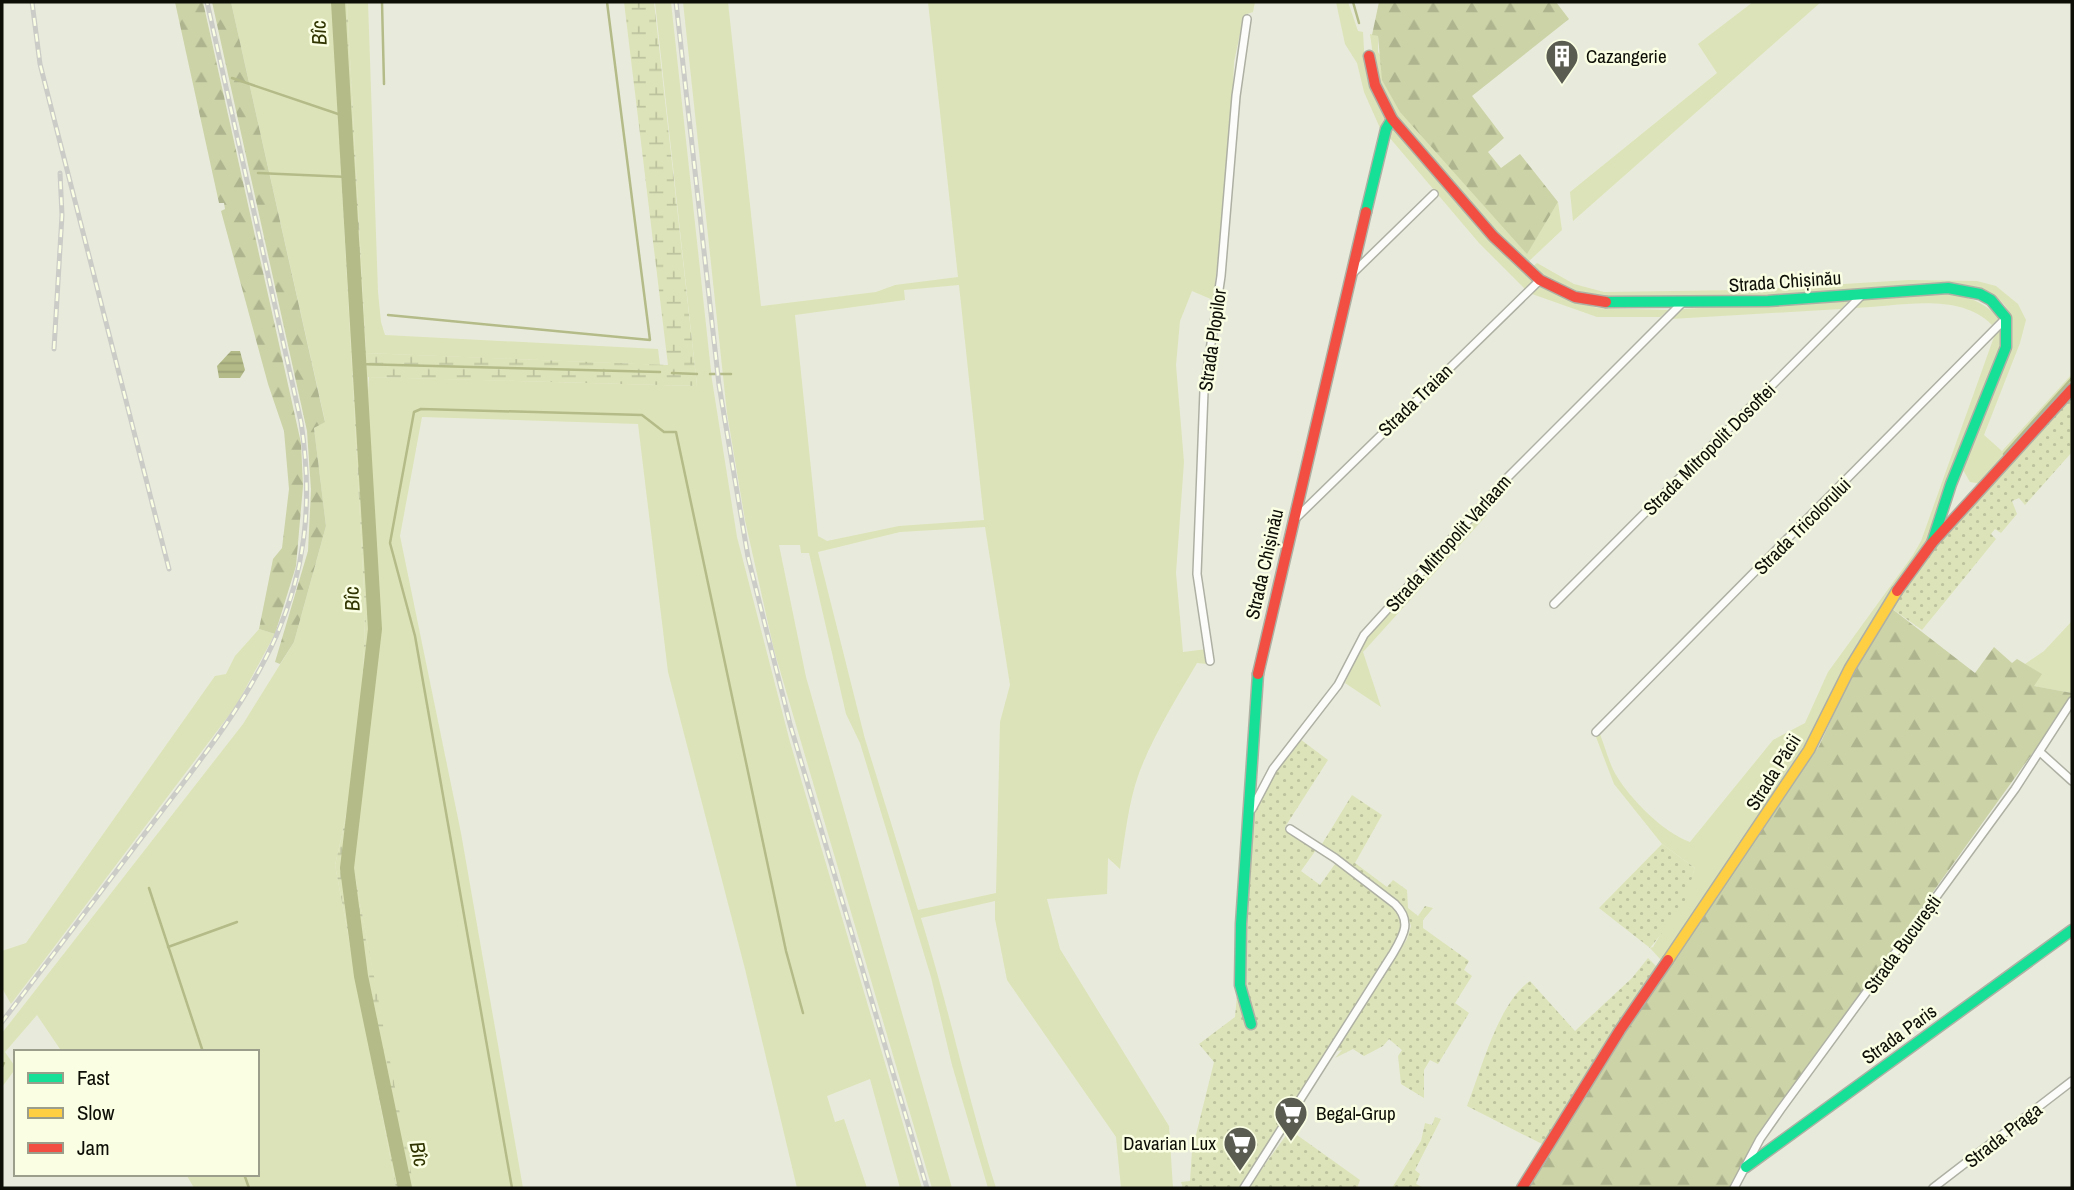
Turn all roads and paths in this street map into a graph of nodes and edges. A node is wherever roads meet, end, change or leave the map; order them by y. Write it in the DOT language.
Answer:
graph roads {
  1 [pos="1247,19"];
  2 [pos="1369,56"];
  3 [pos="1392,119"];
  4 [pos="1434,194"];
  5 [pos="1349,277"];
  6 [pos="1540,280"];
  7 [pos="1864,293"];
  8 [pos="1682,303"];
  9 [pos="2006,318"];
  10 [pos="2072,389"];
  11 [pos="1292,523"];
  12 [pos="1932,543"];
  13 [pos="1554,604"];
  14 [pos="1210,661"];
  15 [pos="2072,701"];
  16 [pos="1596,732"];
  17 [pos="2040,752"];
  18 [pos="2072,781"];
  19 [pos="1251,811"];
  20 [pos="1290,829"];
  21 [pos="2072,930"];
  22 [pos="1251,1024"];
  23 [pos="2072,1081"];
  24 [pos="1746,1167"];
  25 [pos="1244,1188"];
  26 [pos="1522,1188"];
  27 [pos="1734,1188"];
  28 [pos="1933,1188"];
  1 -- 14 [label="street, Strada Plopilor"];
  2 -- 3 [label="street, Strada Chișinău"];
  3 -- 5 [label="street, Strada Chișinău"];
  3 -- 6 [label="street, Strada Chișinău"];
  4 -- 5 [label="street"];
  5 -- 11 [label="street, Strada Chișinău"];
  6 -- 8 [label="street, Strada Chișinău"];
  6 -- 11 [label="street, Strada Traian"];
  7 -- 8 [label="street, Strada Chișinău"];
  7 -- 9 [label="street, Strada Chișinău"];
  7 -- 13 [label="street, Strada Mitropolit Dosoftei"];
  8 -- 19 [label="street, Strada Mitropolit Varlaam"];
  9 -- 12 [label="street"];
  9 -- 16 [label="street, Strada Tricolorului"];
  10 -- 12 [label="street, Strada Păcii"];
  11 -- 19 [label="street, Strada Chișinău"];
  12 -- 26 [label="street, Strada Păcii"];
  15 -- 17 [label="street, Strada București"];
  17 -- 18 [label="street"];
  17 -- 24 [label="street, Strada București"];
  19 -- 22 [label="street, Strada Chișinău"];
  20 -- 25 [label="street"];
  21 -- 24 [label="street, Strada Paris"];
  23 -- 28 [label="street, Strada Praga"];
  24 -- 27 [label="street, Strada București"];
}
